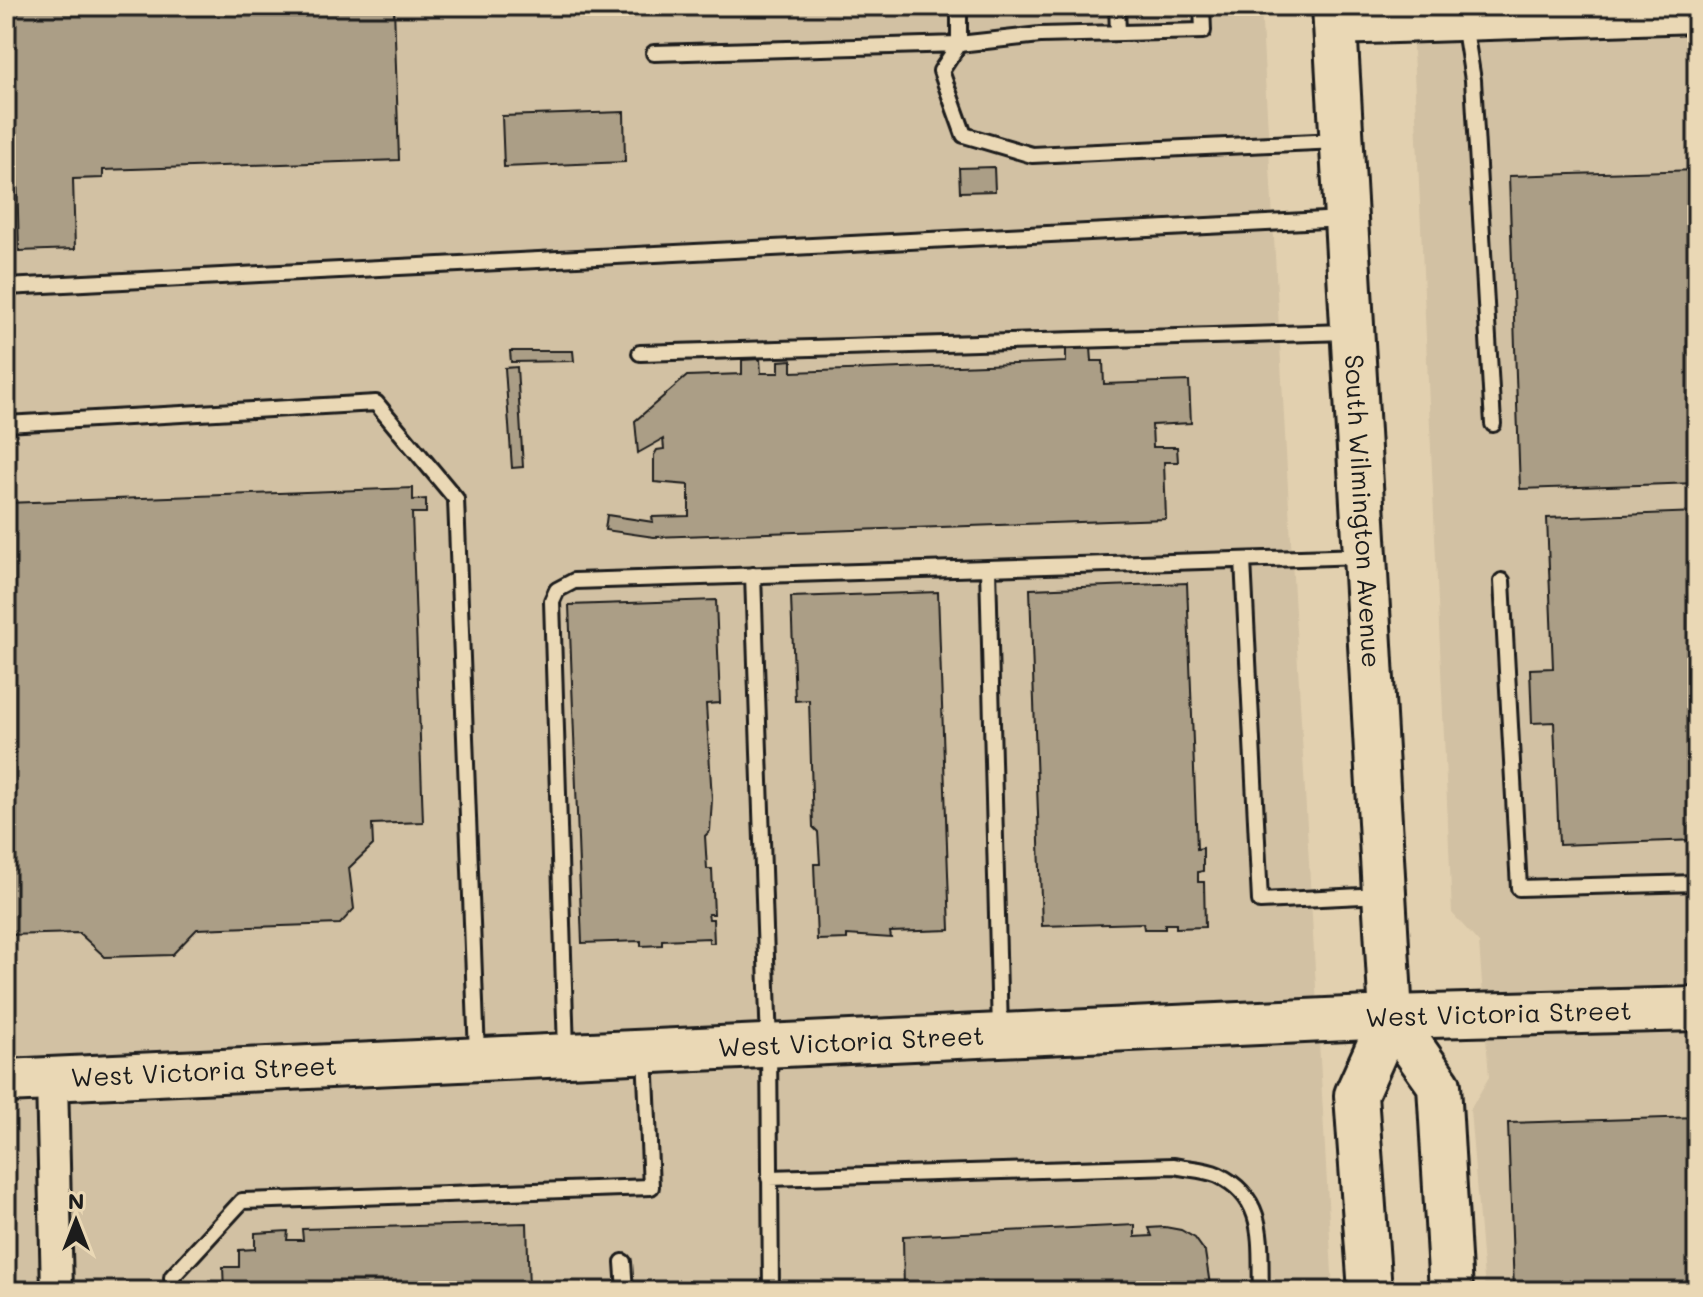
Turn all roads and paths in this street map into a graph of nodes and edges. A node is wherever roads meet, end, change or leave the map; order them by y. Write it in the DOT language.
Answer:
graph roads {
  1 [pos="959,6"];
  2 [pos="1117,6"];
  3 [pos="1202,6"];
  4 [pos="1697,11"];
  5 [pos="1334,14"];
  6 [pos="1463,19"];
  7 [pos="1118,33"];
  8 [pos="959,44"];
  9 [pos="654,53"];
  10 [pos="1342,141"];
  11 [pos="1346,219"];
  12 [pos="6,287"];
  13 [pos="1352,332"];
  14 [pos="640,353"];
  15 [pos="6,424"];
  16 [pos="1493,424"];
  17 [pos="1365,556"];
  18 [pos="1243,560"];
  19 [pos="988,568"];
  20 [pos="753,575"];
  21 [pos="1502,581"];
  22 [pos="1697,883"];
  23 [pos="1384,895"];
  24 [pos="1697,1009"];
  25 [pos="1391,1017"];
  26 [pos="1000,1035"];
  27 [pos="769,1046"];
  28 [pos="645,1051"];
  29 [pos="566,1055"];
  30 [pos="477,1059"];
  31 [pos="52,1080"];
  32 [pos="6,1081"];
  33 [pos="769,1178"];
  34 [pos="623,1262"];
  35 [pos="57,1291"];
  36 [pos="173,1291"];
  37 [pos="625,1291"];
  38 [pos="771,1291"];
  39 [pos="1261,1291"];
  40 [pos="1370,1291"];
  41 [pos="1451,1291"];
  1 -- 8 [label="lane"];
  2 -- 7 [label="lane"];
  3 -- 7 [label="lane"];
  4 -- 6 [label="main road"];
  5 -- 6 [label="main road"];
  5 -- 10 [label="main road, South Wilmington Avenue"];
  6 -- 16 [label="lane"];
  7 -- 8 [label="lane"];
  8 -- 9 [label="lane"];
  8 -- 10 [label="lane"];
  10 -- 11 [label="main road, South Wilmington Avenue"];
  11 -- 12 [label="lane"];
  11 -- 13 [label="main road, South Wilmington Avenue"];
  13 -- 14 [label="lane"];
  13 -- 17 [label="main road, South Wilmington Avenue"];
  15 -- 30 [label="lane"];
  17 -- 18 [label="lane"];
  17 -- 23 [label="main road, South Wilmington Avenue"];
  18 -- 19 [label="lane"];
  18 -- 23 [label="lane"];
  19 -- 20 [label="lane"];
  19 -- 26 [label="lane"];
  20 -- 27 [label="lane"];
  20 -- 29 [label="lane"];
  21 -- 22 [label="lane"];
  23 -- 25 [label="main road, South Wilmington Avenue"];
  24 -- 25 [label="main road, West Victoria Street"];
  25 -- 26 [label="main road, West Victoria Street"];
  25 -- 40 [label="main road, South Wilmington Avenue"];
  25 -- 41 [label="main road"];
  26 -- 27 [label="main road, West Victoria Street"];
  27 -- 28 [label="main road, West Victoria Street"];
  27 -- 33 [label="lane"];
  28 -- 29 [label="main road, West Victoria Street"];
  28 -- 36 [label="lane"];
  29 -- 30 [label="main road, West Victoria Street"];
  30 -- 31 [label="main road, West Victoria Street"];
  31 -- 32 [label="main road, West Victoria Street"];
  31 -- 35 [label="street"];
  33 -- 38 [label="lane"];
  33 -- 39 [label="lane"];
  34 -- 37 [label="lane"];
}
